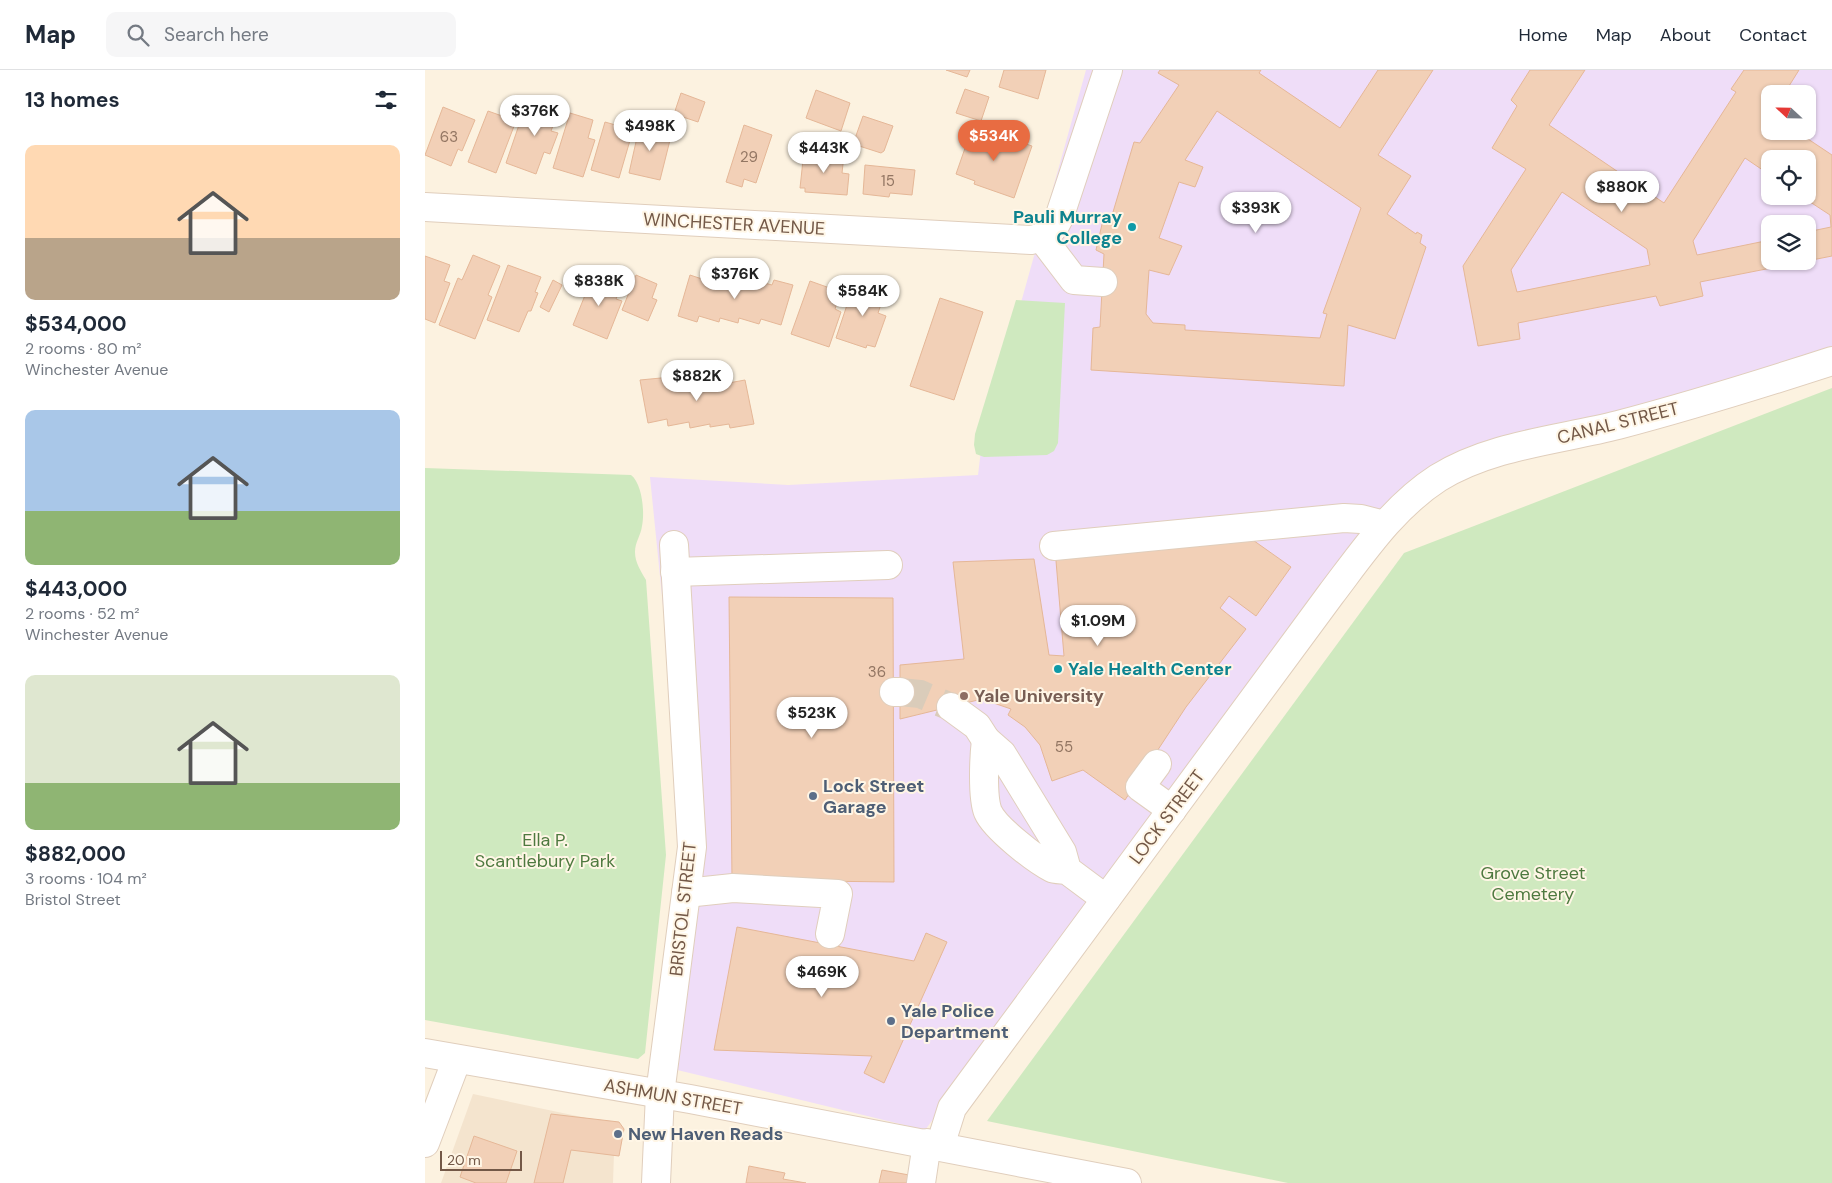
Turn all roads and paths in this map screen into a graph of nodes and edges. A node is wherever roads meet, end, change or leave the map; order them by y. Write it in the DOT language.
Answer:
graph roads {
  1 [pos="1108,70"];
  2 [pos="425,207"];
  3 [pos="1042,238"];
  4 [pos="1103,282"];
  5 [pos="1832,361"];
  6 [pos="1412,498"];
  7 [pos="1384,525"];
  8 [pos="674,545"];
  9 [pos="1054,546"];
  10 [pos="889,565"];
  11 [pos="675,572"];
  12 [pos="951,707"];
  13 [pos="986,740"];
  14 [pos="1157,764"];
  15 [pos="1172,810"];
  16 [pos="1067,870"];
  17 [pos="686,893"];
  18 [pos="1106,899"];
  19 [pos="830,934"];
  20 [pos="425,1053"];
  21 [pos="457,1059"];
  22 [pos="660,1094"];
  23 [pos="425,1144"];
  24 [pos="933,1145"];
  25 [pos="656,1183"];
  26 [pos="921,1183"];
  27 [pos="1126,1183"];
  1 -- 3 [label="street"];
  2 -- 3 [label="street, WINCHESTER AVENUE"];
  3 -- 4 [label="street"];
  5 -- 6 [label="street, CANAL STREET"];
  6 -- 7 [label="street, LOCK STREET"];
  7 -- 9 [label="street"];
  7 -- 15 [label="street, LOCK STREET"];
  8 -- 11 [label="street, BRISTOL STREET"];
  10 -- 11 [label="street"];
  11 -- 17 [label="street, BRISTOL STREET"];
  12 -- 13 [label="street"];
  13 -- 16 [label="street"];
  13 -- 16 [label="street"];
  14 -- 15 [label="street"];
  15 -- 18 [label="street, LOCK STREET"];
  16 -- 18 [label="street"];
  17 -- 19 [label="street"];
  17 -- 22 [label="street, BRISTOL STREET"];
  18 -- 24 [label="street, LOCK STREET"];
  20 -- 21 [label="street, ASHMUN STREET"];
  21 -- 22 [label="street, ASHMUN STREET"];
  21 -- 23 [label="street"];
  22 -- 24 [label="street, ASHMUN STREET"];
  22 -- 25 [label="street, BRISTOL STREET"];
  24 -- 26 [label="street, LOCK STREET"];
  24 -- 27 [label="street, ASHMUN STREET"];
}
